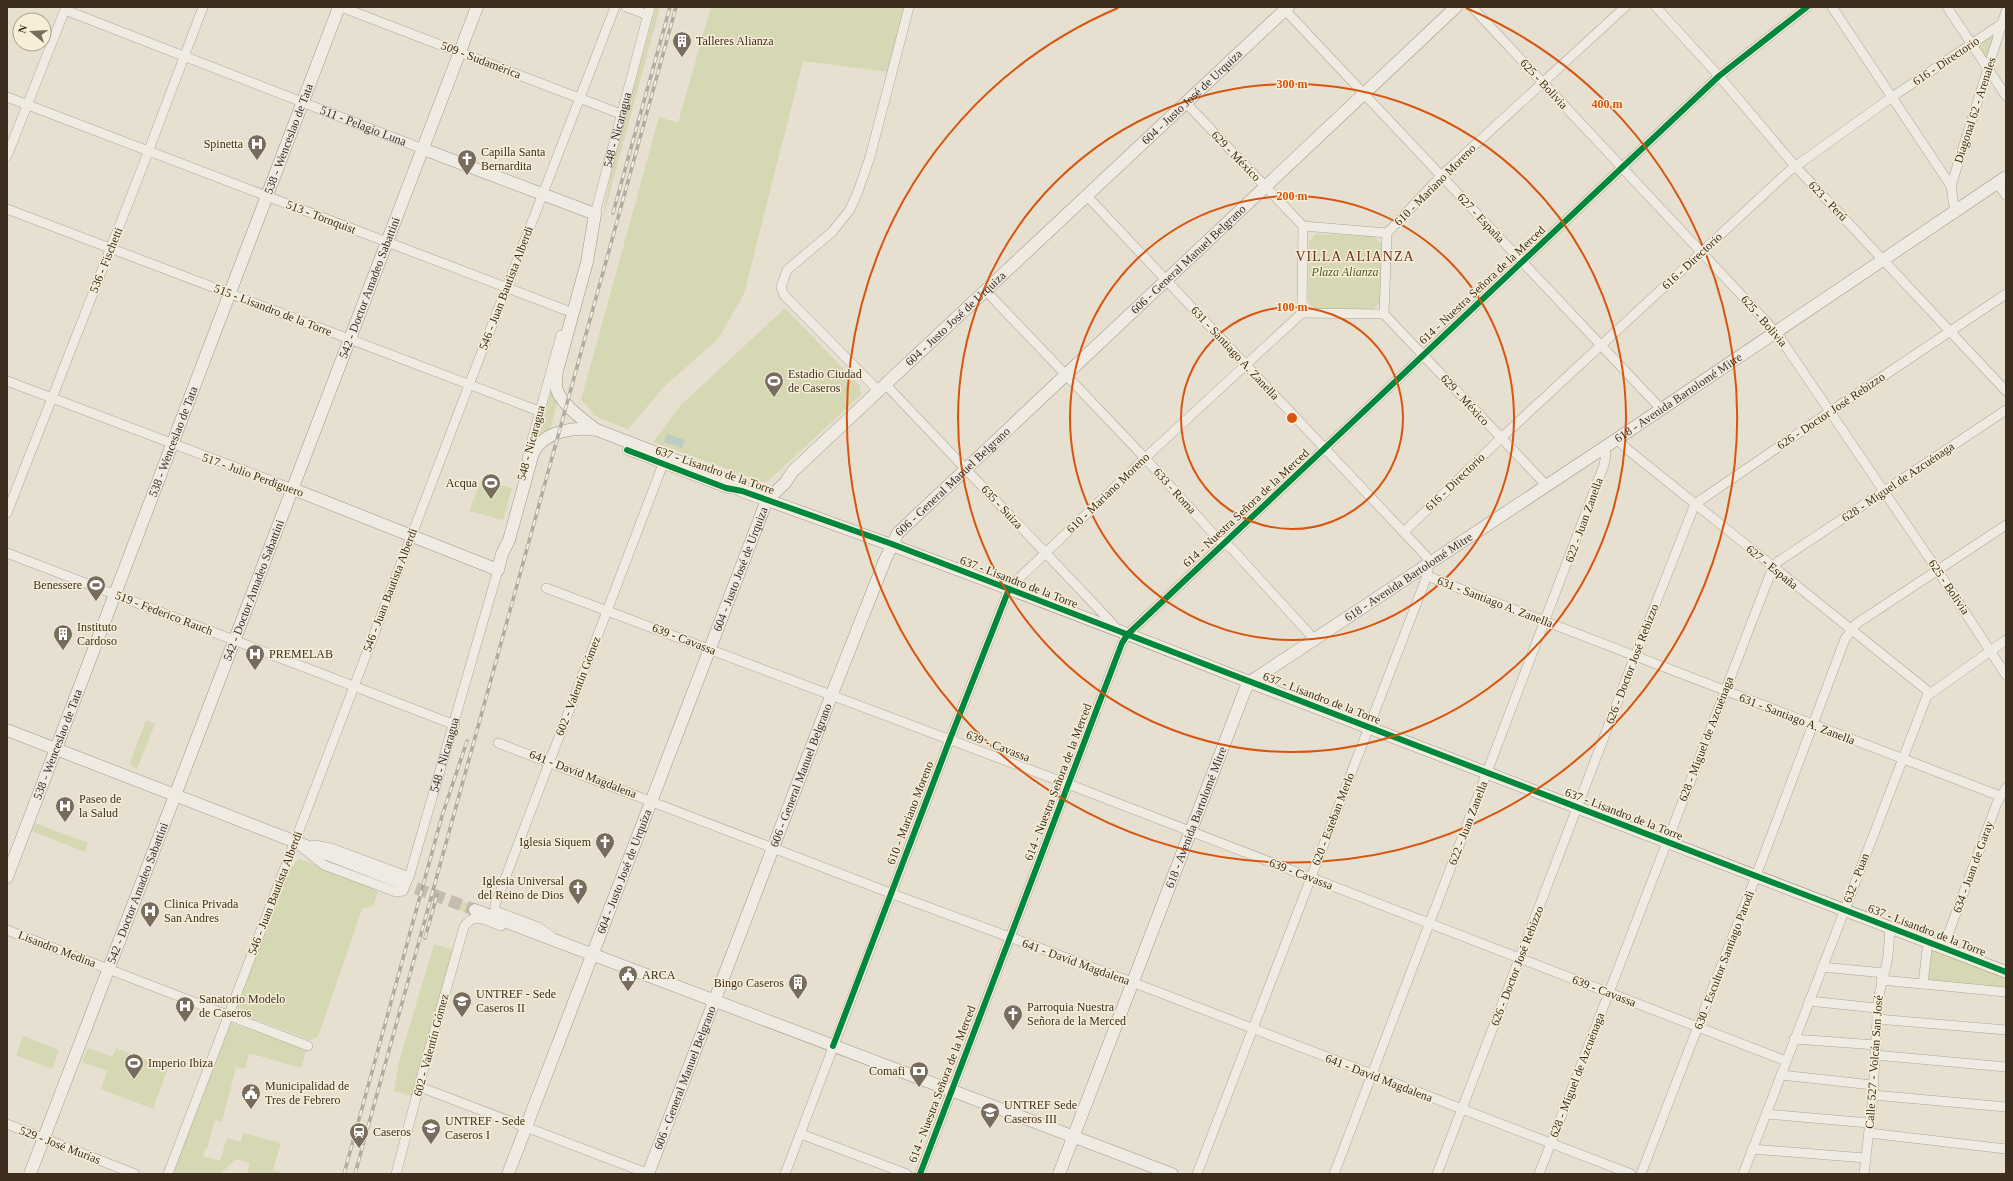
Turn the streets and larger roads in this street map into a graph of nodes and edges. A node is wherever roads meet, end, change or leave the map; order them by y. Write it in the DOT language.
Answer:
graph roads {
  1 [pos="203,7"];
  2 [pos="340,7"];
  3 [pos="476,7"];
  4 [pos="615,7"];
  5 [pos="626,7"];
  6 [pos="910,7"];
  7 [pos="1456,7"];
  8 [pos="1472,7"];
  9 [pos="1625,7"];
  10 [pos="1656,7"];
  11 [pos="1807,7"];
  12 [pos="1832,7"];
  13 [pos="1947,7"];
  14 [pos="65,8"];
  15 [pos="1286,8"];
  16 [pos="649,11"];
  17 [pos="2006,11"];
  18 [pos="2004,23"];
  19 [pos="1972,43"];
  20 [pos="460,52"];
  21 [pos="184,56"];
  22 [pos="1988,70"];
  23 [pos="1719,76"];
  24 [pos="1543,83"];
  25 [pos="1363,94"];
  26 [pos="2006,96"];
  27 [pos="7,97"];
  28 [pos="580,97"];
  29 [pos="1892,97"];
  30 [pos="304,102"];
  31 [pos="1186,103"];
  32 [pos="27,104"];
  33 [pos="621,114"];
  34 [pos="423,149"];
  35 [pos="148,151"];
  36 [pos="7,156"];
  37 [pos="1795,166"];
  38 [pos="1622,168"];
  39 [pos="1441,176"];
  40 [pos="2002,180"];
  41 [pos="1266,186"];
  42 [pos="1951,186"];
  43 [pos="542,194"];
  44 [pos="2006,195"];
  45 [pos="267,196"];
  46 [pos="1086,196"];
  47 [pos="7,208"];
  48 [pos="1955,213"];
  49 [pos="594,217"];
  50 [pos="1303,226"];
  51 [pos="1387,233"];
  52 [pos="387,242"];
  53 [pos="111,249"];
  54 [pos="1702,252"];
  55 [pos="1884,260"];
  56 [pos="1523,263"];
  57 [pos="1166,280"];
  58 [pos="507,288"];
  59 [pos="985,290"];
  60 [pos="230,294"];
  61 [pos="2006,294"];
  62 [pos="568,311"];
  63 [pos="1302,313"];
  64 [pos="1384,314"];
  65 [pos="1950,331"];
  66 [pos="1776,332"];
  67 [pos="350,339"];
  68 [pos="1601,345"];
  69 [pos="1423,356"];
  70 [pos="1246,364"];
  71 [pos="1065,374"];
  72 [pos="7,381"];
  73 [pos="469,385"];
  74 [pos="882,388"];
  75 [pos="2006,391"];
  76 [pos="51,398"];
  77 [pos="1661,409"];
  78 [pos="2006,410"];
  79 [pos="539,411"];
  80 [pos="1831,411"];
  81 [pos="597,430"];
  82 [pos="632,437"];
  83 [pos="1501,438"];
  84 [pos="1617,439"];
  85 [pos="172,444"];
  86 [pos="1603,448"];
  87 [pos="627,450"];
  88 [pos="1324,450"];
  89 [pos="1145,458"];
  90 [pos="663,464"];
  91 [pos="966,468"];
  92 [pos="792,471"];
  93 [pos="1546,485"];
  94 [pos="743,488"];
  95 [pos="293,489"];
  96 [pos="1884,491"];
  97 [pos="767,500"];
  98 [pos="1696,504"];
  99 [pos="7,513"];
  100 [pos="2006,525"];
  101 [pos="1404,532"];
  102 [pos="411,536"];
  103 [pos="1224,543"];
  104 [pos="892,544"];
  105 [pos="7,553"];
  106 [pos="1046,553"];
  107 [pos="502,554"];
  108 [pos="1429,563"];
  109 [pos="1773,568"];
  110 [pos="498,570"];
  111 [pos="1938,570"];
  112 [pos="1427,576"];
  113 [pos="546,588"];
  114 [pos="1009,590"];
  115 [pos="115,595"];
  116 [pos="607,610"];
  117 [pos="1546,622"];
  118 [pos="1116,630"];
  119 [pos="1850,630"];
  120 [pos="1128,634"];
  121 [pos="234,640"];
  122 [pos="1315,640"];
  123 [pos="2006,640"];
  124 [pos="710,649"];
  125 [pos="1991,650"];
  126 [pos="1635,656"];
  127 [pos="2006,675"];
  128 [pos="1250,682"];
  129 [pos="354,687"];
  130 [pos="1724,691"];
  131 [pos="1929,692"];
  132 [pos="832,694"];
  133 [pos="1812,725"];
  134 [pos="454,726"];
  135 [pos="1367,727"];
  136 [pos="7,730"];
  137 [pos="950,740"];
  138 [pos="498,743"];
  139 [pos="56,749"];
  140 [pos="1901,759"];
  141 [pos="549,762"];
  142 [pos="1487,773"];
  143 [pos="1068,784"];
  144 [pos="2006,788"];
  145 [pos="175,795"];
  146 [pos="2000,796"];
  147 [pos="651,800"];
  148 [pos="1578,808"];
  149 [pos="1190,831"];
  150 [pos="295,841"];
  151 [pos="1666,842"];
  152 [pos="772,847"];
  153 [pos="1756,876"];
  154 [pos="7,877"];
  155 [pos="1310,878"];
  156 [pos="404,880"];
  157 [pos="892,893"];
  158 [pos="1844,910"];
  159 [pos="474,914"];
  160 [pos="1429,923"];
  161 [pos="1890,927"];
  162 [pos="7,930"];
  163 [pos="1010,937"];
  164 [pos="558,941"];
  165 [pos="1928,941"];
  166 [pos="1943,948"];
  167 [pos="593,954"];
  168 [pos="1520,958"];
  169 [pos="1822,966"];
  170 [pos="109,969"];
  171 [pos="2006,972"];
  172 [pos="1883,976"];
  173 [pos="1132,982"];
  174 [pos="1923,984"];
  175 [pos="2006,992"];
  176 [pos="1608,993"];
  177 [pos="715,1000"];
  178 [pos="1809,1001"];
  179 [pos="1876,1008"];
  180 [pos="228,1016"];
  181 [pos="1877,1019"];
  182 [pos="1698,1027"];
  183 [pos="1252,1029"];
  184 [pos="2006,1030"];
  185 [pos="1794,1039"];
  186 [pos="1876,1045"];
  187 [pos="308,1046"];
  188 [pos="833,1046"];
  189 [pos="1876,1055"];
  190 [pos="1786,1061"];
  191 [pos="2006,1067"];
  192 [pos="1372,1075"];
  193 [pos="1781,1075"];
  194 [pos="1873,1085"];
  195 [pos="420,1087"];
  196 [pos="952,1090"];
  197 [pos="1873,1095"];
  198 [pos="2006,1107"];
  199 [pos="1462,1109"];
  200 [pos="1766,1114"];
  201 [pos="1869,1123"];
  202 [pos="7,1124"];
  203 [pos="526,1128"];
  204 [pos="801,1134"];
  205 [pos="1869,1134"];
  206 [pos="1073,1136"];
  207 [pos="44,1139"];
  208 [pos="1551,1144"];
  209 [pos="1752,1148"];
  210 [pos="2006,1149"];
  211 [pos="1865,1158"];
  212 [pos="30,1174"];
  213 [pos="135,1174"];
  214 [pos="168,1174"];
  215 [pos="396,1174"];
  216 [pos="508,1174"];
  217 [pos="648,1174"];
  218 [pos="785,1174"];
  219 [pos="907,1174"];
  220 [pos="920,1174"];
  221 [pos="1059,1174"];
  222 [pos="1172,1174"];
  223 [pos="1197,1174"];
  224 [pos="1334,1174"];
  225 [pos="1437,1174"];
  226 [pos="1539,1174"];
  227 [pos="1631,1174"];
  228 [pos="1641,1174"];
  229 [pos="1743,1174"];
  230 [pos="1864,1174"];
  1 -- 21 [label="street, 536 - Fischetti"];
  2 -- 20 [label="street, 509 - Sudamérica"];
  2 -- 30 [label="street, 538 - Wenceslao de Tata"];
  3 -- 20 [label="street, 542 - Doctor Amadeo Sabattini"];
  4 -- 28 [label="street, 546 - Juan Bautista Alberdi"];
  5 -- 16 [label="street"];
  6 -- 74 [label="street, 635 - Suiza"];
  7 -- 25 [label="street, 606 - General Manuel Belgrano"];
  8 -- 24 [label="street, 625 - Bolivia"];
  9 -- 24 [label="street, 610 - Mariano Moreno"];
  10 -- 23 [label="street, 623 - Perú"];
  11 -- 23 [label="street, 614 - Nuestra Señora de la Merced"];
  12 -- 29 [label="street"];
  13 -- 19 [label="street"];
  14 -- 21 [label="street, 511 - Pelagio Luna"];
  14 -- 32 [label="street"];
  15 -- 25 [label="street, 627 - España"];
  15 -- 31 [label="street, 604 - Justo José de Urquiza"];
  16 -- 33 [label="street, 548 - Nicaragua"];
  17 -- 18 [label="street, Diagonal 62 - Arenales"];
  18 -- 19 [label="street, 616 - Directorio"];
  18 -- 22 [label="street, Diagonal 62 - Arenales"];
  19 -- 22 [label="street"];
  19 -- 29 [label="street, 616 - Directorio"];
  20 -- 28 [label="street, 509 - Sudamérica"];
  20 -- 34 [label="street, 542 - Doctor Amadeo Sabattini"];
  21 -- 30 [label="street, 511 - Pelagio Luna"];
  21 -- 35 [label="street, 536 - Fischetti"];
  22 -- 26 [label="street"];
  22 -- 42 [label="street, Diagonal 62 - Arenales"];
  23 -- 37 [label="street, 623 - Perú"];
  23 -- 38 [label="street, 614 - Nuestra Señora de la Merced"];
  24 -- 38 [label="street, 625 - Bolivia"];
  24 -- 39 [label="street, 610 - Mariano Moreno"];
  25 -- 39 [label="street, 627 - España"];
  25 -- 41 [label="street, 606 - General Manuel Belgrano"];
  27 -- 32 [label="street, 513 - Tornquist"];
  28 -- 33 [label="street, 509 - Sudamérica"];
  28 -- 43 [label="street, 546 - Juan Bautista Alberdi"];
  29 -- 37 [label="street, 616 - Directorio"];
  29 -- 42 [label="street"];
  30 -- 34 [label="street, 511 - Pelagio Luna"];
  30 -- 45 [label="street, 538 - Wenceslao de Tata"];
  31 -- 41 [label="street, 629 - México"];
  31 -- 46 [label="street, 604 - Justo José de Urquiza"];
  32 -- 35 [label="street, 513 - Tornquist"];
  32 -- 36 [label="street"];
  33 -- 49 [label="street, 548 - Nicaragua"];
  34 -- 43 [label="street, 511 - Pelagio Luna"];
  34 -- 52 [label="street, 542 - Doctor Amadeo Sabattini"];
  35 -- 45 [label="street, 513 - Tornquist"];
  35 -- 53 [label="street, 536 - Fischetti"];
  37 -- 54 [label="street, 616 - Directorio"];
  37 -- 55 [label="street, 623 - Perú"];
  38 -- 54 [label="street, 625 - Bolivia"];
  38 -- 56 [label="street, 614 - Nuestra Señora de la Merced"];
  39 -- 51 [label="street, 610 - Mariano Moreno"];
  39 -- 56 [label="street, 627 - España"];
  40 -- 44 [label="street"];
  40 -- 48 [label="street, 618 - Avenida Bartolomé Mitre"];
  41 -- 50 [label="street, 629 - México"];
  41 -- 57 [label="street, 606 - General Manuel Belgrano"];
  42 -- 48 [label="street"];
  43 -- 49 [label="street, 511 - Pelagio Luna"];
  43 -- 58 [label="street, 546 - Juan Bautista Alberdi"];
  45 -- 52 [label="street, 513 - Tornquist"];
  45 -- 60 [label="street, 538 - Wenceslao de Tata"];
  46 -- 57 [label="street, 631 - Santiago A. Zanella"];
  46 -- 59 [label="street, 604 - Justo José de Urquiza"];
  47 -- 53 [label="street, 515 - Lisandro de la Torre"];
  48 -- 55 [label="street, 618 - Avenida Bartolomé Mitre"];
  49 -- 62 [label="street, 548 - Nicaragua"];
  49 -- 81 [label="street"];
  50 -- 51 [label="street, 610 - Mariano Moreno"];
  50 -- 63 [label="street"];
  51 -- 64 [label="street"];
  52 -- 58 [label="street, 513 - Tornquist"];
  52 -- 67 [label="street, 542 - Doctor Amadeo Sabattini"];
  53 -- 60 [label="street, 515 - Lisandro de la Torre"];
  53 -- 76 [label="street, 536 - Fischetti"];
  54 -- 66 [label="street, 625 - Bolivia"];
  54 -- 68 [label="street, 616 - Directorio"];
  55 -- 65 [label="street, 623 - Perú"];
  55 -- 66 [label="street, 618 - Avenida Bartolomé Mitre"];
  56 -- 68 [label="street, 627 - España"];
  56 -- 69 [label="street, 614 - Nuestra Señora de la Merced"];
  57 -- 70 [label="street, 631 - Santiago A. Zanella"];
  57 -- 71 [label="street, 606 - General Manuel Belgrano"];
  58 -- 62 [label="street, 513 - Tornquist"];
  58 -- 73 [label="street, 546 - Juan Bautista Alberdi"];
  59 -- 71 [label="street, 633 - Roma"];
  59 -- 74 [label="street, 604 - Justo José de Urquiza"];
  60 -- 67 [label="street, 515 - Lisandro de la Torre"];
  60 -- 85 [label="street, 538 - Wenceslao de Tata"];
  61 -- 65 [label="street, 626 - Doctor José Rebizzo"];
  62 -- 79 [label="street, 548 - Nicaragua"];
  63 -- 64 [label="street"];
  63 -- 70 [label="street, 610 - Mariano Moreno"];
  64 -- 69 [label="street, 629 - México"];
  65 -- 75 [label="street, 623 - Perú"];
  65 -- 80 [label="street, 626 - Doctor José Rebizzo"];
  66 -- 77 [label="street, 618 - Avenida Bartolomé Mitre"];
  66 -- 80 [label="street, 625 - Bolivia"];
  67 -- 73 [label="street, 515 - Lisandro de la Torre"];
  67 -- 95 [label="street, 542 - Doctor Amadeo Sabattini"];
  68 -- 77 [label="street, 627 - España"];
  68 -- 83 [label="street, 616 - Directorio"];
  69 -- 83 [label="street, 629 - México"];
  69 -- 88 [label="street, 614 - Nuestra Señora de la Merced"];
  70 -- 88 [label="street, 631 - Santiago A. Zanella"];
  70 -- 89 [label="street, 610 - Mariano Moreno"];
  71 -- 89 [label="street, 633 - Roma"];
  71 -- 91 [label="street, 606 - General Manuel Belgrano"];
  72 -- 76 [label="street, 517 - Julio Perdiguero"];
  73 -- 79 [label="street, 515 - Lisandro de la Torre"];
  73 -- 102 [label="street, 546 - Juan Bautista Alberdi"];
  74 -- 91 [label="street, 635 - Suiza"];
  74 -- 92 [label="street, 604 - Justo José de Urquiza"];
  76 -- 85 [label="street, 517 - Julio Perdiguero"];
  76 -- 99 [label="street, 536 - Fischetti"];
  77 -- 84 [label="street, 618 - Avenida Bartolomé Mitre"];
  78 -- 96 [label="street, 628 - Miguel de Azcuénaga"];
  79 -- 107 [label="street, 548 - Nicaragua"];
  80 -- 96 [label="street, 625 - Bolivia"];
  80 -- 98 [label="street, 626 - Doctor José Rebizzo"];
  81 -- 94 [label="street"];
  81 -- 107 [label="street"];
  82 -- 94 [label="street, 637 - Lisandro de la Torre"];
  83 -- 93 [label="street, 629 - México"];
  83 -- 101 [label="street, 616 - Directorio"];
  84 -- 86 [label="street, 618 - Avenida Bartolomé Mitre"];
  84 -- 98 [label="street, 627 - España"];
  85 -- 95 [label="street, 517 - Julio Perdiguero"];
  85 -- 115 [label="street, 538 - Wenceslao de Tata"];
  86 -- 93 [label="street, 618 - Avenida Bartolomé Mitre"];
  86 -- 117 [label="street, 622 - Juan Zanella"];
  87 -- 90 [label="street, 637 - Lisandro de la Torre"];
  88 -- 101 [label="street, 631 - Santiago A. Zanella"];
  88 -- 103 [label="street, 614 - Nuestra Señora de la Merced"];
  89 -- 103 [label="street, 633 - Roma"];
  89 -- 106 [label="street, 610 - Mariano Moreno"];
  90 -- 94 [label="street, 637 - Lisandro de la Torre"];
  90 -- 116 [label="street, 602 - Valentín Gómez"];
  91 -- 104 [label="street, 606 - General Manuel Belgrano"];
  91 -- 106 [label="street, 635 - Suiza"];
  92 -- 94 [label="street"];
  92 -- 97 [label="street, 604 - Justo José de Urquiza"];
  93 -- 108 [label="street, 618 - Avenida Bartolomé Mitre"];
  94 -- 97 [label="street, 637 - Lisandro de la Torre"];
  95 -- 102 [label="street, 517 - Julio Perdiguero"];
  95 -- 121 [label="street, 542 - Doctor Amadeo Sabattini"];
  96 -- 109 [label="street, 628 - Miguel de Azcuénaga"];
  96 -- 111 [label="street, 625 - Bolivia"];
  97 -- 104 [label="street, 637 - Lisandro de la Torre"];
  97 -- 124 [label="street, 604 - Justo José de Urquiza"];
  98 -- 109 [label="street, 627 - España"];
  98 -- 126 [label="street, 626 - Doctor José Rebizzo"];
  100 -- 111 [label="street"];
  101 -- 108 [label="street, 631 - Santiago A. Zanella"];
  102 -- 110 [label="street, 517 - Julio Perdiguero"];
  102 -- 129 [label="street, 546 - Juan Bautista Alberdi"];
  103 -- 120 [label="street, 614 - Nuestra Señora de la Merced"];
  103 -- 122 [label="street, 633 - Roma"];
  104 -- 114 [label="street, 637 - Lisandro de la Torre"];
  104 -- 132 [label="street, 606 - General Manuel Belgrano"];
  105 -- 115 [label="street, 519 - Federico Rauch"];
  106 -- 114 [label="street, 610 - Mariano Moreno"];
  106 -- 118 [label="street, 635 - Suiza"];
  107 -- 110 [label="street, 548 - Nicaragua"];
  108 -- 112 [label="street, 631 - Santiago A. Zanella"];
  108 -- 122 [label="street, 618 - Avenida Bartolomé Mitre"];
  109 -- 119 [label="street, 627 - España"];
  109 -- 130 [label="street, 628 - Miguel de Azcuénaga"];
  110 -- 134 [label="street, 548 - Nicaragua"];
  111 -- 119 [label="street"];
  111 -- 125 [label="street, 625 - Bolivia"];
  112 -- 117 [label="street, 631 - Santiago A. Zanella"];
  112 -- 135 [label="street, 620 - Esteban Merlo"];
  113 -- 116 [label="street, 639 - Cavassa"];
  114 -- 118 [label="street, 637 - Lisandro de la Torre"];
  114 -- 137 [label="street, 610 - Mariano Moreno"];
  115 -- 121 [label="street, 519 - Federico Rauch"];
  115 -- 139 [label="street, 538 - Wenceslao de Tata"];
  116 -- 124 [label="street, 639 - Cavassa"];
  116 -- 141 [label="street, 602 - Valentín Gómez"];
  117 -- 126 [label="street, 631 - Santiago A. Zanella"];
  117 -- 142 [label="street, 622 - Juan Zanella"];
  118 -- 120 [label="street, 637 - Lisandro de la Torre"];
  119 -- 131 [label="street, 627 - España"];
  119 -- 133 [label="street, 630 - Escultor Santiago Parodi"];
  120 -- 128 [label="street, 637 - Lisandro de la Torre"];
  120 -- 143 [label="street, 614 - Nuestra Señora de la Merced"];
  121 -- 129 [label="street, 519 - Federico Rauch"];
  121 -- 145 [label="street, 542 - Doctor Amadeo Sabattini"];
  122 -- 128 [label="street, 618 - Avenida Bartolomé Mitre"];
  123 -- 125 [label="street"];
  124 -- 132 [label="street, 639 - Cavassa"];
  124 -- 147 [label="street, 604 - Justo José de Urquiza"];
  125 -- 127 [label="street, 625 - Bolivia"];
  125 -- 131 [label="street"];
  126 -- 130 [label="street, 631 - Santiago A. Zanella"];
  126 -- 148 [label="street, 626 - Doctor José Rebizzo"];
  128 -- 135 [label="street, 637 - Lisandro de la Torre"];
  128 -- 149 [label="street, 618 - Avenida Bartolomé Mitre"];
  129 -- 134 [label="street, 519 - Federico Rauch"];
  129 -- 150 [label="street, 546 - Juan Bautista Alberdi"];
  130 -- 133 [label="street, 631 - Santiago A. Zanella"];
  130 -- 151 [label="street, 628 - Miguel de Azcuénaga"];
  131 -- 140 [label="street, 632 - Puan"];
  132 -- 137 [label="street, 639 - Cavassa"];
  132 -- 152 [label="street, 606 - General Manuel Belgrano"];
  133 -- 140 [label="street, 631 - Santiago A. Zanella"];
  133 -- 153 [label="street, 630 - Escultor Santiago Parodi"];
  134 -- 156 [label="street, 548 - Nicaragua"];
  135 -- 142 [label="street, 637 - Lisandro de la Torre"];
  135 -- 155 [label="street, 620 - Esteban Merlo"];
  136 -- 139 [label="street"];
  137 -- 143 [label="street, 639 - Cavassa"];
  137 -- 157 [label="street, 610 - Mariano Moreno"];
  138 -- 141 [label="street, 641 - David Magdalena"];
  139 -- 145 [label="street"];
  139 -- 154 [label="street, 538 - Wenceslao de Tata"];
  140 -- 146 [label="street, 631 - Santiago A. Zanella"];
  140 -- 158 [label="street, 632 - Puan"];
  141 -- 147 [label="street, 641 - David Magdalena"];
  141 -- 164 [label="street, 602 - Valentín Gómez"];
  142 -- 148 [label="street, 637 - Lisandro de la Torre"];
  142 -- 160 [label="street, 622 - Juan Zanella"];
  143 -- 149 [label="street, 639 - Cavassa"];
  143 -- 163 [label="street, 614 - Nuestra Señora de la Merced"];
  144 -- 146 [label="street, 634 - Juan de Garay"];
  145 -- 150 [label="street"];
  145 -- 170 [label="street, 542 - Doctor Amadeo Sabattini"];
  146 -- 166 [label="street, 634 - Juan de Garay"];
  147 -- 152 [label="street, 641 - David Magdalena"];
  147 -- 167 [label="street, 604 - Justo José de Urquiza"];
  148 -- 151 [label="street, 637 - Lisandro de la Torre"];
  148 -- 168 [label="street, 626 - Doctor José Rebizzo"];
  149 -- 155 [label="street, 639 - Cavassa"];
  149 -- 173 [label="street, 618 - Avenida Bartolomé Mitre"];
  150 -- 156 [label="street"];
  150 -- 180 [label="street, 546 - Juan Bautista Alberdi"];
  151 -- 153 [label="street, 637 - Lisandro de la Torre"];
  151 -- 176 [label="street, 628 - Miguel de Azcuénaga"];
  152 -- 157 [label="street, 641 - David Magdalena"];
  152 -- 177 [label="street, 606 - General Manuel Belgrano"];
  153 -- 158 [label="street, 637 - Lisandro de la Torre"];
  153 -- 182 [label="street, 630 - Escultor Santiago Parodi"];
  155 -- 160 [label="street, 639 - Cavassa"];
  155 -- 183 [label="street, 620 - Esteban Merlo"];
  157 -- 163 [label="street, 641 - David Magdalena"];
  157 -- 188 [label="street, 610 - Mariano Moreno"];
  158 -- 161 [label="street, 637 - Lisandro de la Torre"];
  158 -- 169 [label="street, 632 - Puan"];
  159 -- 164 [label="street"];
  159 -- 195 [label="street, 602 - Valentín Gómez"];
  160 -- 168 [label="street, 639 - Cavassa"];
  160 -- 192 [label="street, 622 - Juan Zanella"];
  161 -- 165 [label="street, 637 - Lisandro de la Torre"];
  161 -- 172 [label="street, Calle 527 - Volcán San José"];
  162 -- 170 [label="street, Lisandro Medina"];
  163 -- 173 [label="street, 641 - David Magdalena"];
  163 -- 196 [label="street, 614 - Nuestra Señora de la Merced"];
  164 -- 167 [label="street"];
  165 -- 166 [label="street, 637 - Lisandro de la Torre"];
  165 -- 174 [label="street"];
  166 -- 171 [label="street, 637 - Lisandro de la Torre"];
  167 -- 177 [label="street"];
  167 -- 203 [label="street, 604 - Justo José de Urquiza"];
  168 -- 176 [label="street, 639 - Cavassa"];
  168 -- 199 [label="street, 626 - Doctor José Rebizzo"];
  169 -- 172 [label="street"];
  169 -- 178 [label="street, 632 - Puan"];
  170 -- 180 [label="street, Lisandro Medina"];
  170 -- 207 [label="street, 542 - Doctor Amadeo Sabattini"];
  172 -- 174 [label="street"];
  172 -- 179 [label="street, Calle 527 - Volcán San José"];
  173 -- 183 [label="street, 641 - David Magdalena"];
  173 -- 206 [label="street, 618 - Avenida Bartolomé Mitre"];
  174 -- 175 [label="street"];
  176 -- 182 [label="street, 639 - Cavassa"];
  176 -- 208 [label="street, 628 - Miguel de Azcuénaga"];
  177 -- 188 [label="street"];
  177 -- 217 [label="street, 606 - General Manuel Belgrano"];
  178 -- 179 [label="street"];
  178 -- 185 [label="street, 632 - Puan"];
  179 -- 181 [label="street, Calle 527 - Volcán San José"];
  180 -- 187 [label="street, Lisandro Medina"];
  180 -- 214 [label="street, 546 - Juan Bautista Alberdi"];
  181 -- 184 [label="street"];
  181 -- 186 [label="street, Calle 527 - Volcán San José"];
  182 -- 190 [label="street, 639 - Cavassa"];
  182 -- 228 [label="street, 630 - Escultor Santiago Parodi"];
  183 -- 192 [label="street, 641 - David Magdalena"];
  183 -- 223 [label="street, 620 - Esteban Merlo"];
  185 -- 186 [label="street"];
  185 -- 190 [label="street, 632 - Puan"];
  186 -- 189 [label="street, Calle 527 - Volcán San José"];
  188 -- 196 [label="street"];
  188 -- 204 [label="street, 610 - Mariano Moreno"];
  189 -- 191 [label="street"];
  189 -- 194 [label="street, Calle 527 - Volcán San José"];
  190 -- 193 [label="street, 632 - Puan"];
  192 -- 199 [label="street, 641 - David Magdalena"];
  192 -- 224 [label="street, 622 - Juan Zanella"];
  193 -- 194 [label="street"];
  193 -- 200 [label="street, 632 - Puan"];
  194 -- 197 [label="street, Calle 527 - Volcán San José"];
  195 -- 203 [label="street"];
  195 -- 215 [label="street, 602 - Valentín Gómez"];
  196 -- 206 [label="street"];
  196 -- 220 [label="street, 614 - Nuestra Señora de la Merced"];
  197 -- 198 [label="street"];
  197 -- 201 [label="street, Calle 527 - Volcán San José"];
  199 -- 208 [label="street, 641 - David Magdalena"];
  199 -- 225 [label="street, 626 - Doctor José Rebizzo"];
  200 -- 201 [label="street"];
  200 -- 209 [label="street, 632 - Puan"];
  201 -- 205 [label="street, Calle 527 - Volcán San José"];
  202 -- 207 [label="street, 529 - José Murías"];
  203 -- 216 [label="street, 604 - Justo José de Urquiza"];
  203 -- 217 [label="street"];
  204 -- 218 [label="street, 610 - Mariano Moreno"];
  204 -- 219 [label="street"];
  205 -- 210 [label="street"];
  205 -- 211 [label="street, Calle 527 - Volcán San José"];
  206 -- 221 [label="street, 618 - Avenida Bartolomé Mitre"];
  206 -- 222 [label="street"];
  207 -- 212 [label="street, 542 - Doctor Amadeo Sabattini"];
  207 -- 213 [label="street, 529 - José Murías"];
  208 -- 226 [label="street, 628 - Miguel de Azcuénaga"];
  208 -- 227 [label="street, 641 - David Magdalena"];
  209 -- 211 [label="street"];
  209 -- 229 [label="street, 632 - Puan"];
  211 -- 230 [label="street, Calle 527 - Volcán San José"];
}
